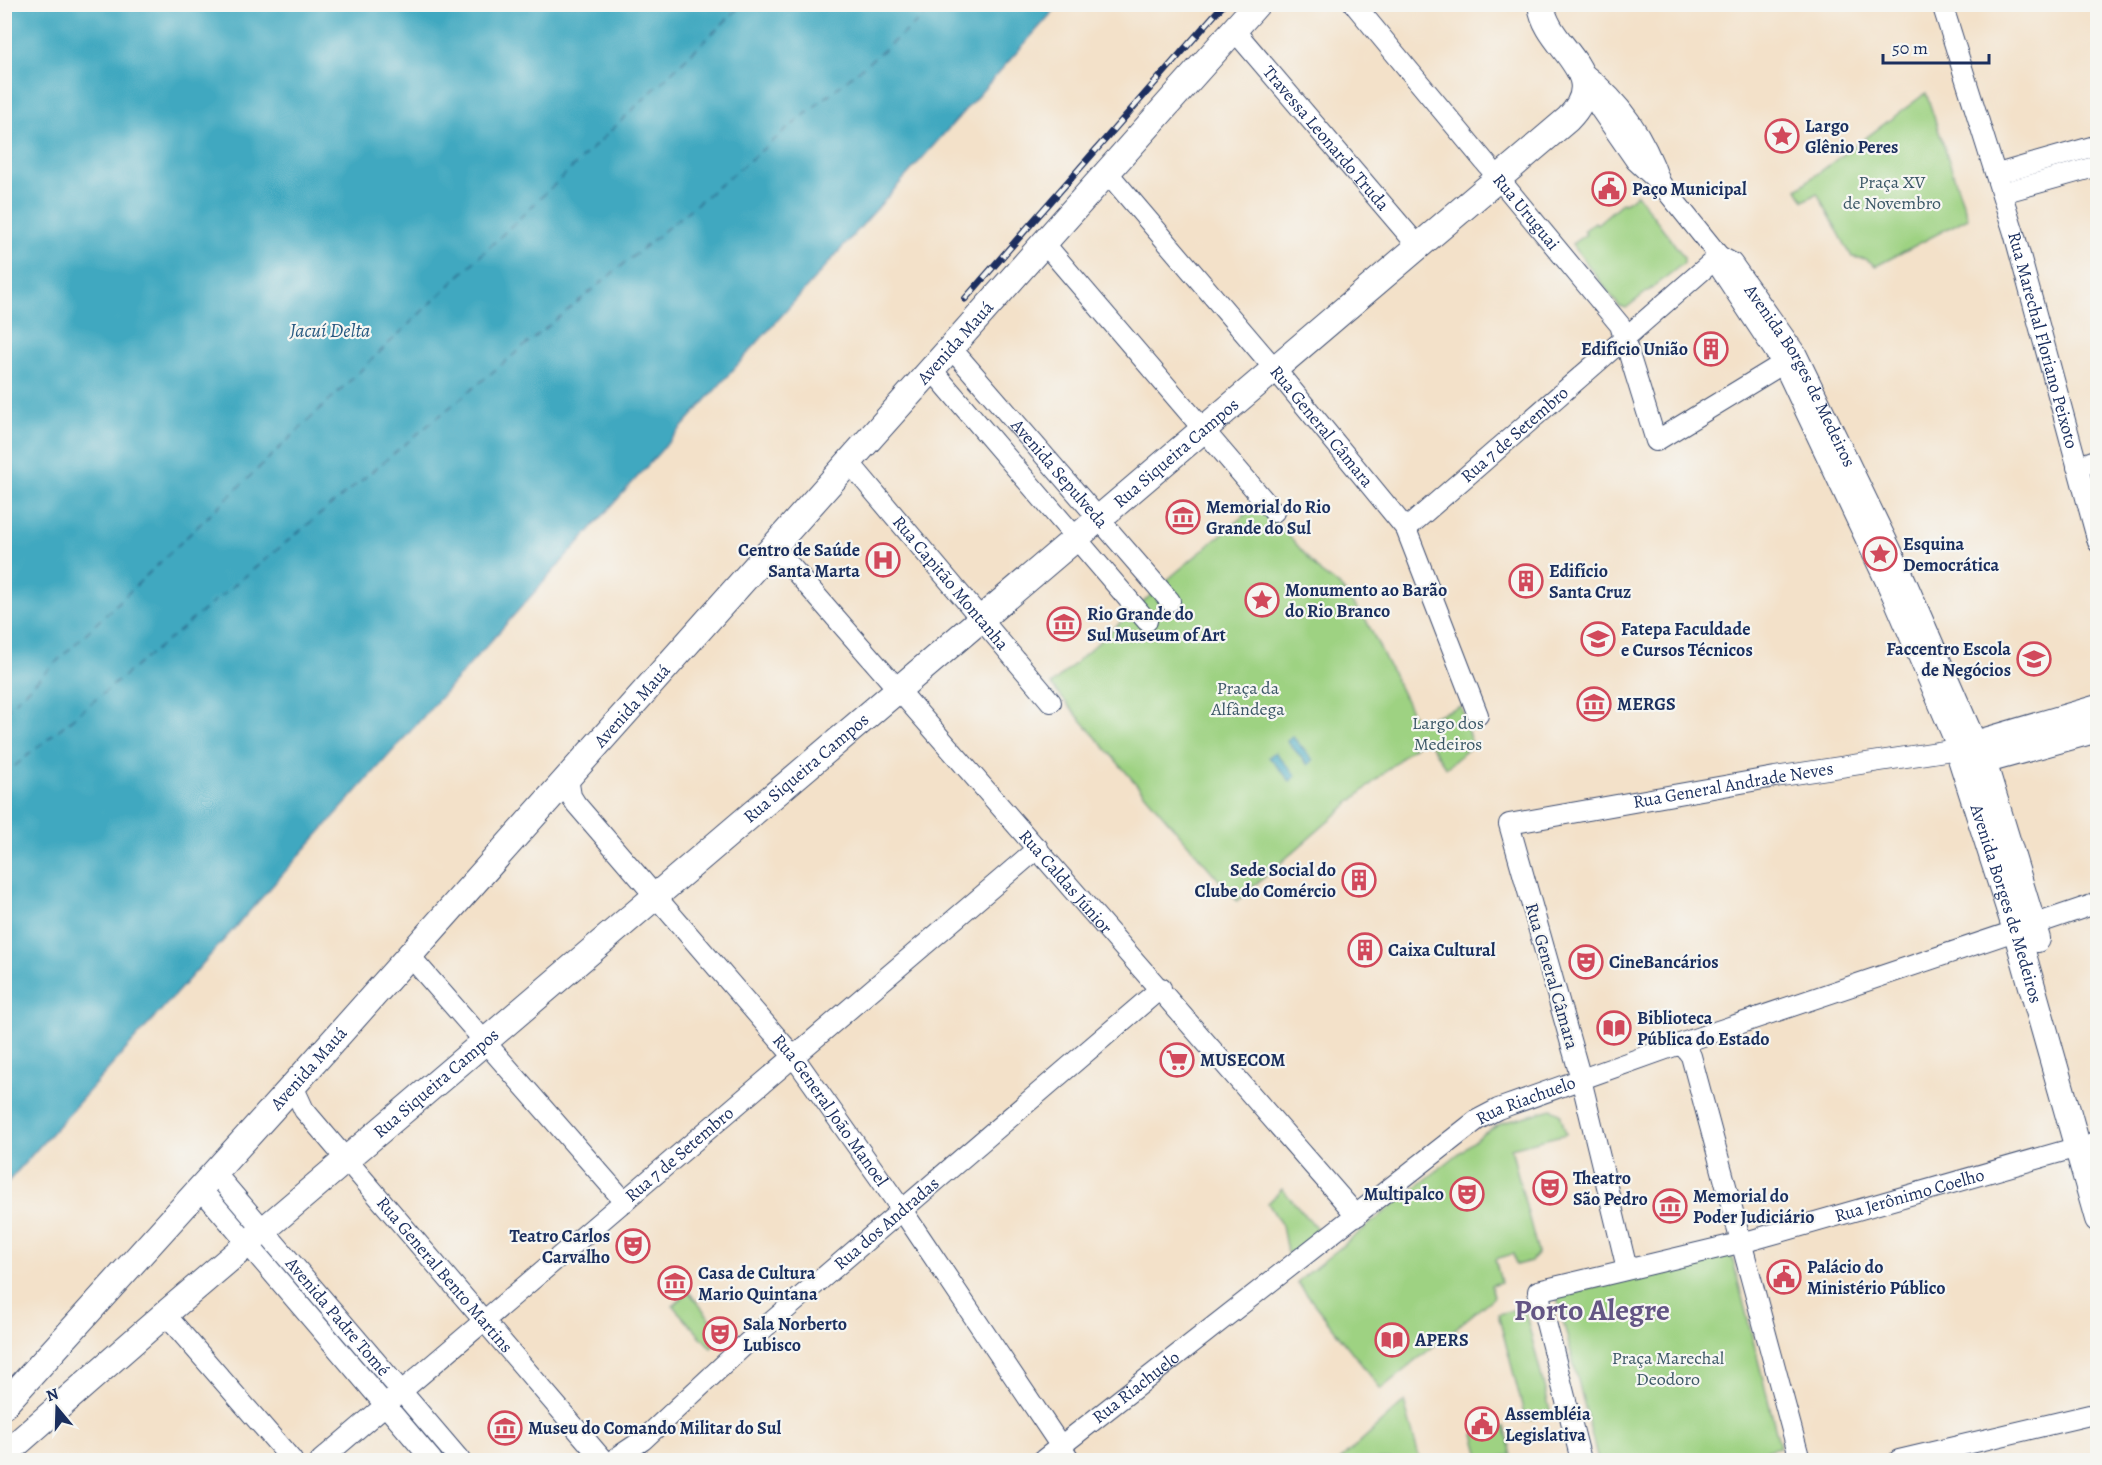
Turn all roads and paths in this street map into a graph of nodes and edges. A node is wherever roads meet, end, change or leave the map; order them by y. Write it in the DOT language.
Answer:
graph roads {
  1 [pos="1257,4"];
  2 [pos="1354,4"];
  3 [pos="1541,4"];
  4 [pos="1942,4"];
  5 [pos="1234,30"];
  6 [pos="1580,70"];
  7 [pos="2097,145"];
  8 [pos="2097,166"];
  9 [pos="1107,172"];
  10 [pos="1997,174"];
  11 [pos="1497,178"];
  12 [pos="2002,193"];
  13 [pos="1044,243"];
  14 [pos="1418,246"];
  15 [pos="1719,256"];
  16 [pos="1624,342"];
  17 [pos="951,348"];
  18 [pos="1790,359"];
  19 [pos="1275,368"];
  20 [pos="932,370"];
  21 [pos="1204,429"];
  22 [pos="2097,459"];
  23 [pos="849,462"];
  24 [pos="2077,467"];
  25 [pos="1274,512"];
  26 [pos="1098,519"];
  27 [pos="1406,529"];
  28 [pos="1076,538"];
  29 [pos="2097,542"];
  30 [pos="774,547"];
  31 [pos="1124,549"];
  32 [pos="1101,568"];
  33 [pos="1146,574"];
  34 [pos="1123,594"];
  35 [pos="1170,601"];
  36 [pos="981,619"];
  37 [pos="1147,621"];
  38 [pos="899,689"];
  39 [pos="1051,702"];
  40 [pos="2097,708"];
  41 [pos="1478,715"];
  42 [pos="2097,729"];
  43 [pos="1972,751"];
  44 [pos="568,778"];
  45 [pos="1509,824"];
  46 [pos="1038,848"];
  47 [pos="656,896"];
  48 [pos="2097,903"];
  49 [pos="2024,927"];
  50 [pos="409,955"];
  51 [pos="1161,988"];
  52 [pos="486,1042"];
  53 [pos="1677,1045"];
  54 [pos="794,1057"];
  55 [pos="1581,1079"];
  56 [pos="293,1086"];
  57 [pos="2092,1147"];
  58 [pos="348,1160"];
  59 [pos="208,1181"];
  60 [pos="625,1202"];
  61 [pos="902,1210"];
  62 [pos="1357,1216"];
  63 [pos="2097,1219"];
  64 [pos="256,1238"];
  65 [pos="1742,1241"];
  66 [pos="1627,1269"];
  67 [pos="314,1288"];
  68 [pos="298,1302"];
  69 [pos="165,1314"];
  70 [pos="344,1322"];
  71 [pos="484,1323"];
  72 [pos="328,1336"];
  73 [pos="402,1391"];
  74 [pos="386,1404"];
  75 [pos="4,1405"];
  76 [pos="2097,1413"];
  77 [pos="1066,1454"];
  78 [pos="4,1455"];
  79 [pos="292,1461"];
  80 [pos="321,1461"];
  81 [pos="432,1461"];
  82 [pos="460,1461"];
  83 [pos="603,1461"];
  84 [pos="613,1461"];
  85 [pos="1043,1461"];
  86 [pos="1581,1461"];
  87 [pos="1800,1461"];
  88 [pos="1899,1461"];
  1 -- 5 [label="main road, Avenida Mauá"];
  2 -- 11 [label="street, Rua Uruguai"];
  3 -- 6 [label="main road, Avenida Borges de Medeiros"];
  4 -- 10 [label="street"];
  5 -- 9 [label="main road, Avenida Mauá"];
  5 -- 14 [label="street, Travessa Leonardo Truda"];
  6 -- 11 [label="main road, Rua Siqueira Campos"];
  6 -- 15 [label="street, Avenida Borges de Medeiros"];
  7 -- 10 [label="street"];
  8 -- 12 [label="street"];
  9 -- 13 [label="main road, Avenida Mauá"];
  9 -- 19 [label="street, Rua General Câmara"];
  10 -- 12 [label="street, Rua Marechal Floriano Peixoto"];
  11 -- 14 [label="main road, Rua Siqueira Campos"];
  11 -- 16 [label="street, Rua Uruguai"];
  12 -- 24 [label="street, Rua Marechal Floriano Peixoto"];
  13 -- 17 [label="main road, Avenida Mauá"];
  13 -- 21 [label="street"];
  14 -- 19 [label="main road, Rua Siqueira Campos"];
  15 -- 16 [label="street, Rua 7 de Setembro"];
  15 -- 18 [label="street, Avenida Borges de Medeiros"];
  16 -- 18 [label="street, Rua Uruguai"];
  16 -- 27 [label="street, Rua 7 de Setembro"];
  17 -- 20 [label="main road, Avenida Mauá"];
  17 -- 26 [label="street, Avenida Sepulveda"];
  18 -- 43 [label="street, Avenida Borges de Medeiros"];
  19 -- 21 [label="main road, Rua Siqueira Campos"];
  19 -- 27 [label="street, Rua General Câmara"];
  20 -- 23 [label="main road, Avenida Mauá"];
  20 -- 28 [label="street, Avenida Sepulveda"];
  21 -- 25 [label="street"];
  21 -- 26 [label="main road, Rua Siqueira Campos"];
  22 -- 24 [label="street"];
  23 -- 30 [label="main road, Avenida Mauá"];
  23 -- 36 [label="street, Rua Capitão Montanha"];
  24 -- 29 [label="street, Rua Marechal Floriano Peixoto"];
  26 -- 28 [label="main road, Rua Siqueira Campos"];
  26 -- 31 [label="street, Avenida Sepulveda"];
  27 -- 41 [label="street, Rua General Câmara"];
  28 -- 32 [label="street, Avenida Sepulveda"];
  28 -- 36 [label="main road, Rua Siqueira Campos"];
  30 -- 38 [label="street, Rua Caldas Júnior"];
  30 -- 44 [label="main road, Avenida Mauá"];
  31 -- 32 [label="street"];
  31 -- 33 [label="street, Avenida Sepulveda"];
  32 -- 34 [label="street, Avenida Sepulveda"];
  33 -- 34 [label="street"];
  33 -- 35 [label="street, Avenida Sepulveda"];
  34 -- 37 [label="street, Avenida Sepulveda"];
  36 -- 38 [label="main road, Rua Siqueira Campos"];
  36 -- 39 [label="street, Rua Capitão Montanha"];
  38 -- 46 [label="street, Rua Caldas Júnior"];
  38 -- 47 [label="main road, Rua Siqueira Campos"];
  40 -- 43 [label="main road"];
  42 -- 43 [label="main road"];
  43 -- 45 [label="street, Rua General Andrade Neves"];
  43 -- 49 [label="main road, Avenida Borges de Medeiros"];
  44 -- 47 [label="street, Rua General João Manoel"];
  44 -- 50 [label="main road, Avenida Mauá"];
  45 -- 55 [label="street, Rua General Câmara"];
  46 -- 51 [label="street, Rua Caldas Júnior"];
  46 -- 54 [label="street, Rua 7 de Setembro"];
  47 -- 52 [label="main road, Rua Siqueira Campos"];
  47 -- 54 [label="street, Rua General João Manoel"];
  48 -- 49 [label="street, Rua Riachuelo"];
  49 -- 53 [label="street, Rua Riachuelo"];
  49 -- 57 [label="main road, Avenida Borges de Medeiros"];
  50 -- 52 [label="street"];
  50 -- 56 [label="main road, Avenida Mauá"];
  51 -- 61 [label="street, Rua dos Andradas"];
  51 -- 62 [label="street, Rua Caldas Júnior"];
  52 -- 58 [label="main road, Rua Siqueira Campos"];
  52 -- 60 [label="street"];
  53 -- 55 [label="street, Rua Riachuelo"];
  53 -- 65 [label="street"];
  54 -- 60 [label="street, Rua 7 de Setembro"];
  54 -- 61 [label="street, Rua General João Manoel"];
  55 -- 62 [label="street, Rua Riachuelo"];
  55 -- 66 [label="street, Rua General Câmara"];
  56 -- 58 [label="street, Rua General Bento Martins"];
  56 -- 59 [label="main road, Avenida Mauá"];
  57 -- 63 [label="main road, Avenida Borges de Medeiros"];
  57 -- 65 [label="street, Rua Jerônimo Coelho"];
  58 -- 64 [label="main road, Rua Siqueira Campos"];
  58 -- 71 [label="street, Rua General Bento Martins"];
  59 -- 64 [label="street, Avenida Padre Tomé"];
  59 -- 75 [label="main road, Avenida Mauá"];
  60 -- 71 [label="street, Rua 7 de Setembro"];
  61 -- 77 [label="street, Rua General João Manoel"];
  61 -- 84 [label="street, Rua dos Andradas"];
  62 -- 77 [label="street, Rua Riachuelo"];
  64 -- 67 [label="street, Avenida Padre Tomé"];
  64 -- 68 [label="street, Avenida Padre Tomé"];
  64 -- 69 [label="main road, Rua Siqueira Campos"];
  65 -- 66 [label="street"];
  65 -- 87 [label="street"];
  66 -- 86 [label="street"];
  67 -- 68 [label="street"];
  67 -- 70 [label="street, Avenida Padre Tomé"];
  68 -- 72 [label="street, Avenida Padre Tomé"];
  69 -- 78 [label="main road, Rua Siqueira Campos"];
  69 -- 79 [label="street"];
  70 -- 72 [label="street"];
  70 -- 73 [label="street, Avenida Padre Tomé"];
  71 -- 73 [label="street, Rua 7 de Setembro"];
  71 -- 83 [label="street, Rua General Bento Martins"];
  72 -- 74 [label="street, Avenida Padre Tomé"];
  73 -- 74 [label="street, Rua 7 de Setembro"];
  73 -- 82 [label="street, Avenida Padre Tomé"];
  74 -- 80 [label="street, Rua 7 de Setembro"];
  74 -- 81 [label="street, Avenida Padre Tomé"];
  76 -- 88 [label="street"];
  77 -- 85 [label="street, Rua Riachuelo"];
}
